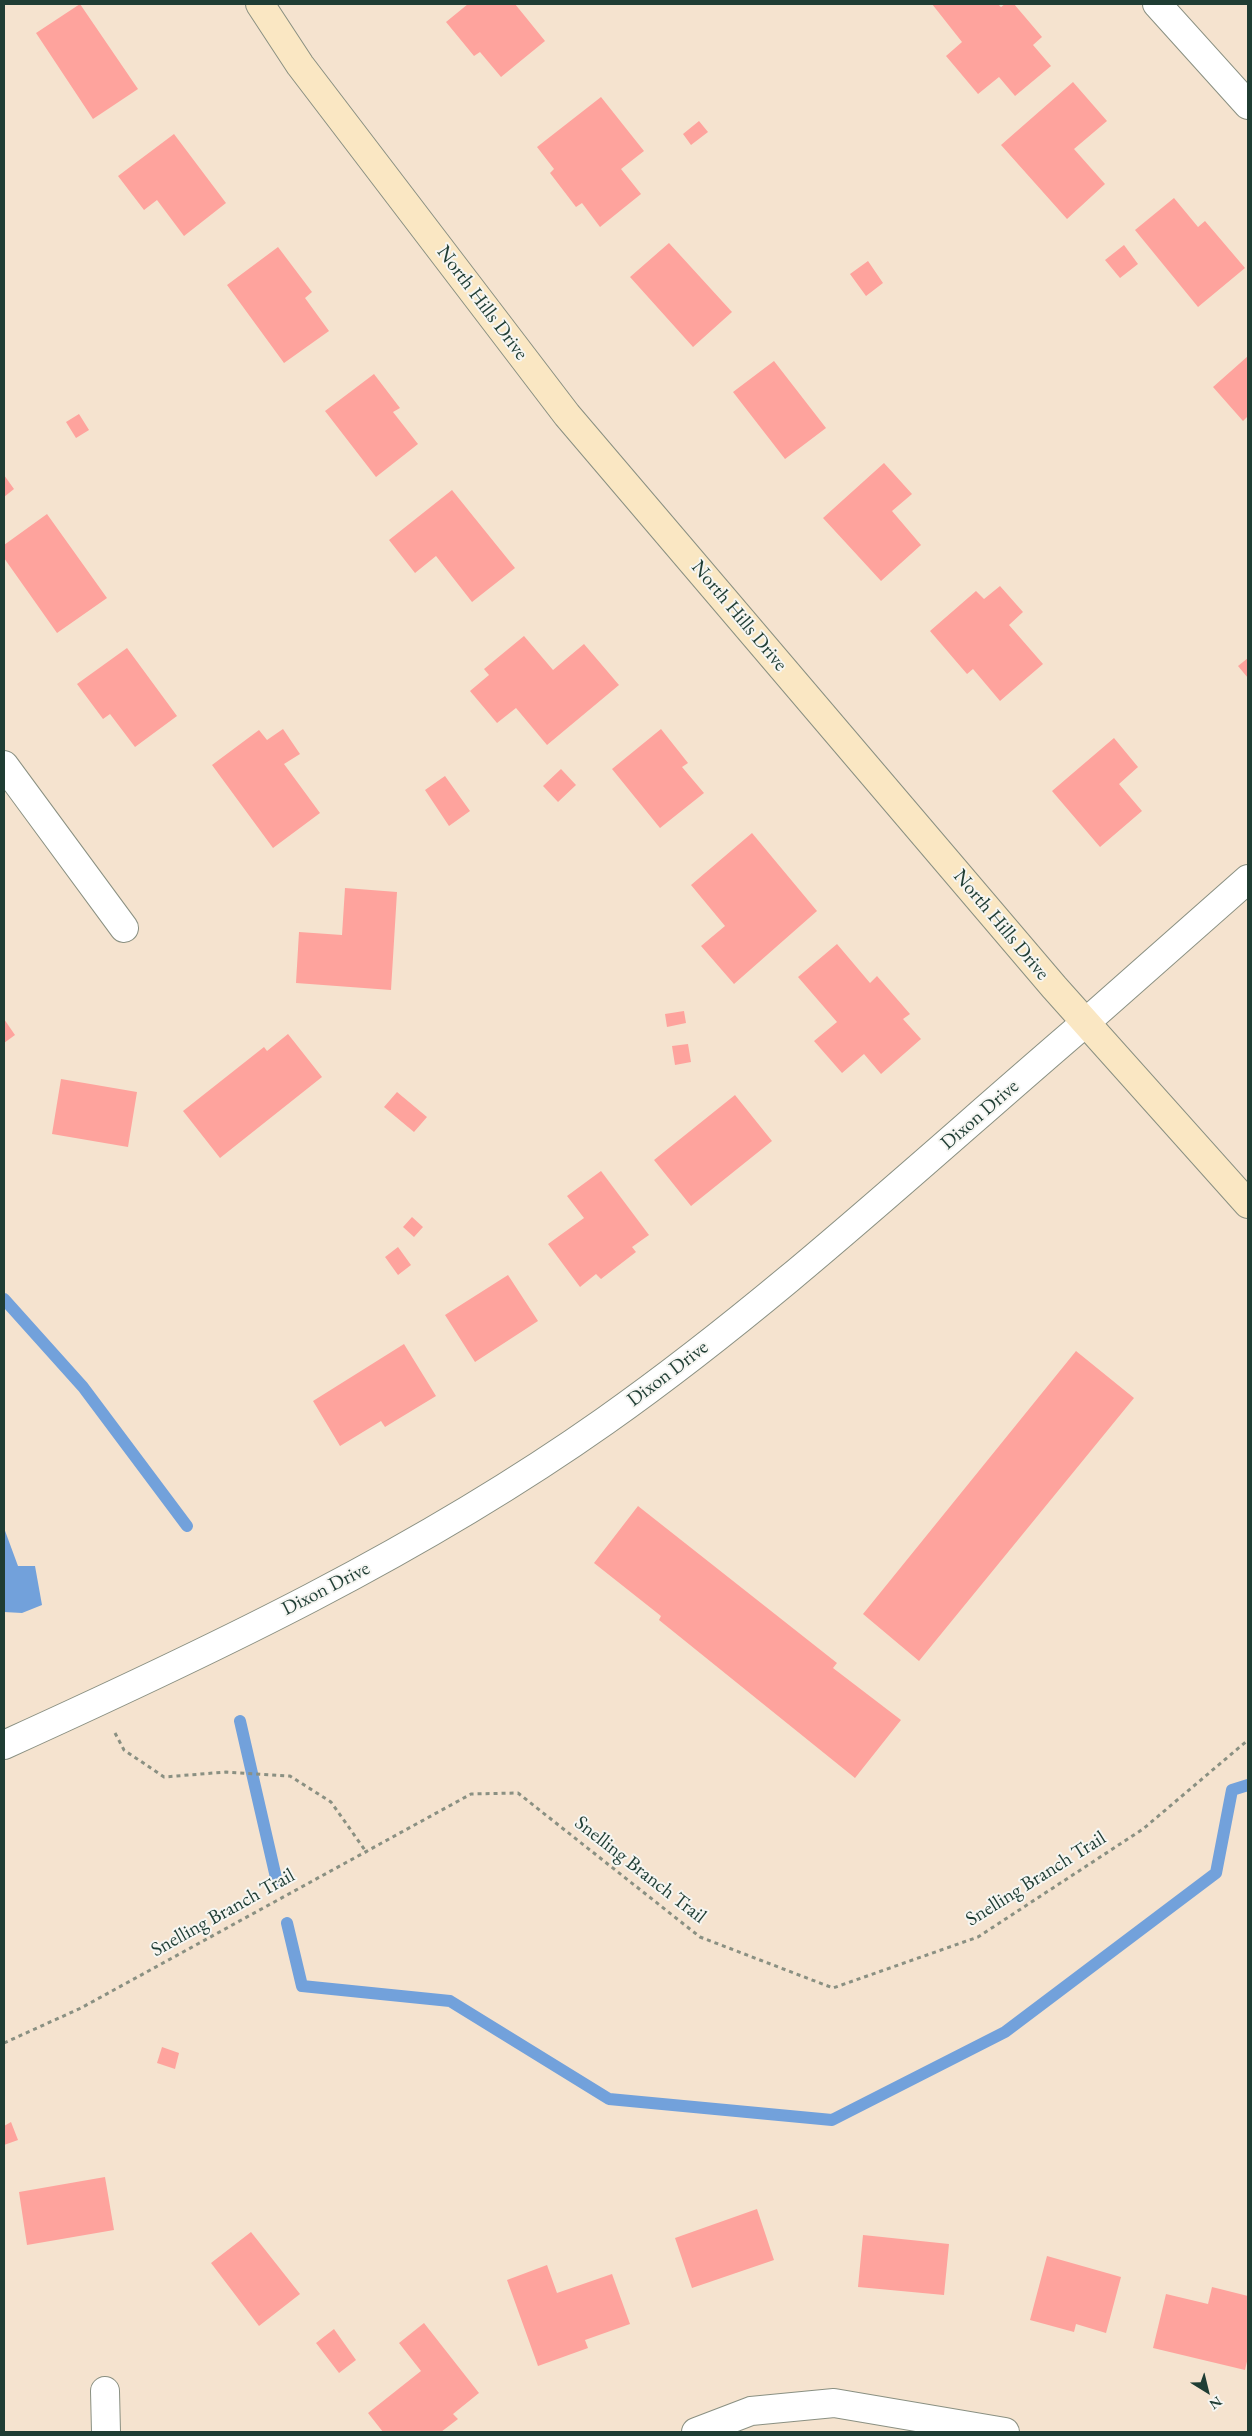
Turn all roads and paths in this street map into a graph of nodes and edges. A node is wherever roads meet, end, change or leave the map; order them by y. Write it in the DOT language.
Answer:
graph roads {
  1 [pos="260,4"];
  2 [pos="1157,4"];
  3 [pos="1248,105"];
  4 [pos="4,765"];
  5 [pos="1248,879"];
  6 [pos="124,928"];
  7 [pos="1085,1023"];
  8 [pos="1248,1204"];
  9 [pos="98,1702"];
  10 [pos="1248,1740"];
  11 [pos="4,1745"];
  12 [pos="367,1852"];
  13 [pos="4,2043"];
  14 [pos="105,2391"];
  15 [pos="106,2432"];
  16 [pos="696,2432"];
  17 [pos="1005,2432"];
  1 -- 7 [label="main road, North Hills Drive"];
  2 -- 3 [label="street"];
  4 -- 6 [label="street"];
  5 -- 7 [label="street, Dixon Drive"];
  7 -- 8 [label="main road, North Hills Drive"];
  7 -- 9 [label="street, Dixon Drive"];
  9 -- 11 [label="street, Dixon Drive"];
  9 -- 12 [label="path"];
  10 -- 12 [label="path, Snelling Branch Trail"];
  12 -- 13 [label="path, Snelling Branch Trail"];
  14 -- 15 [label="street"];
  16 -- 17 [label="street"];
}
